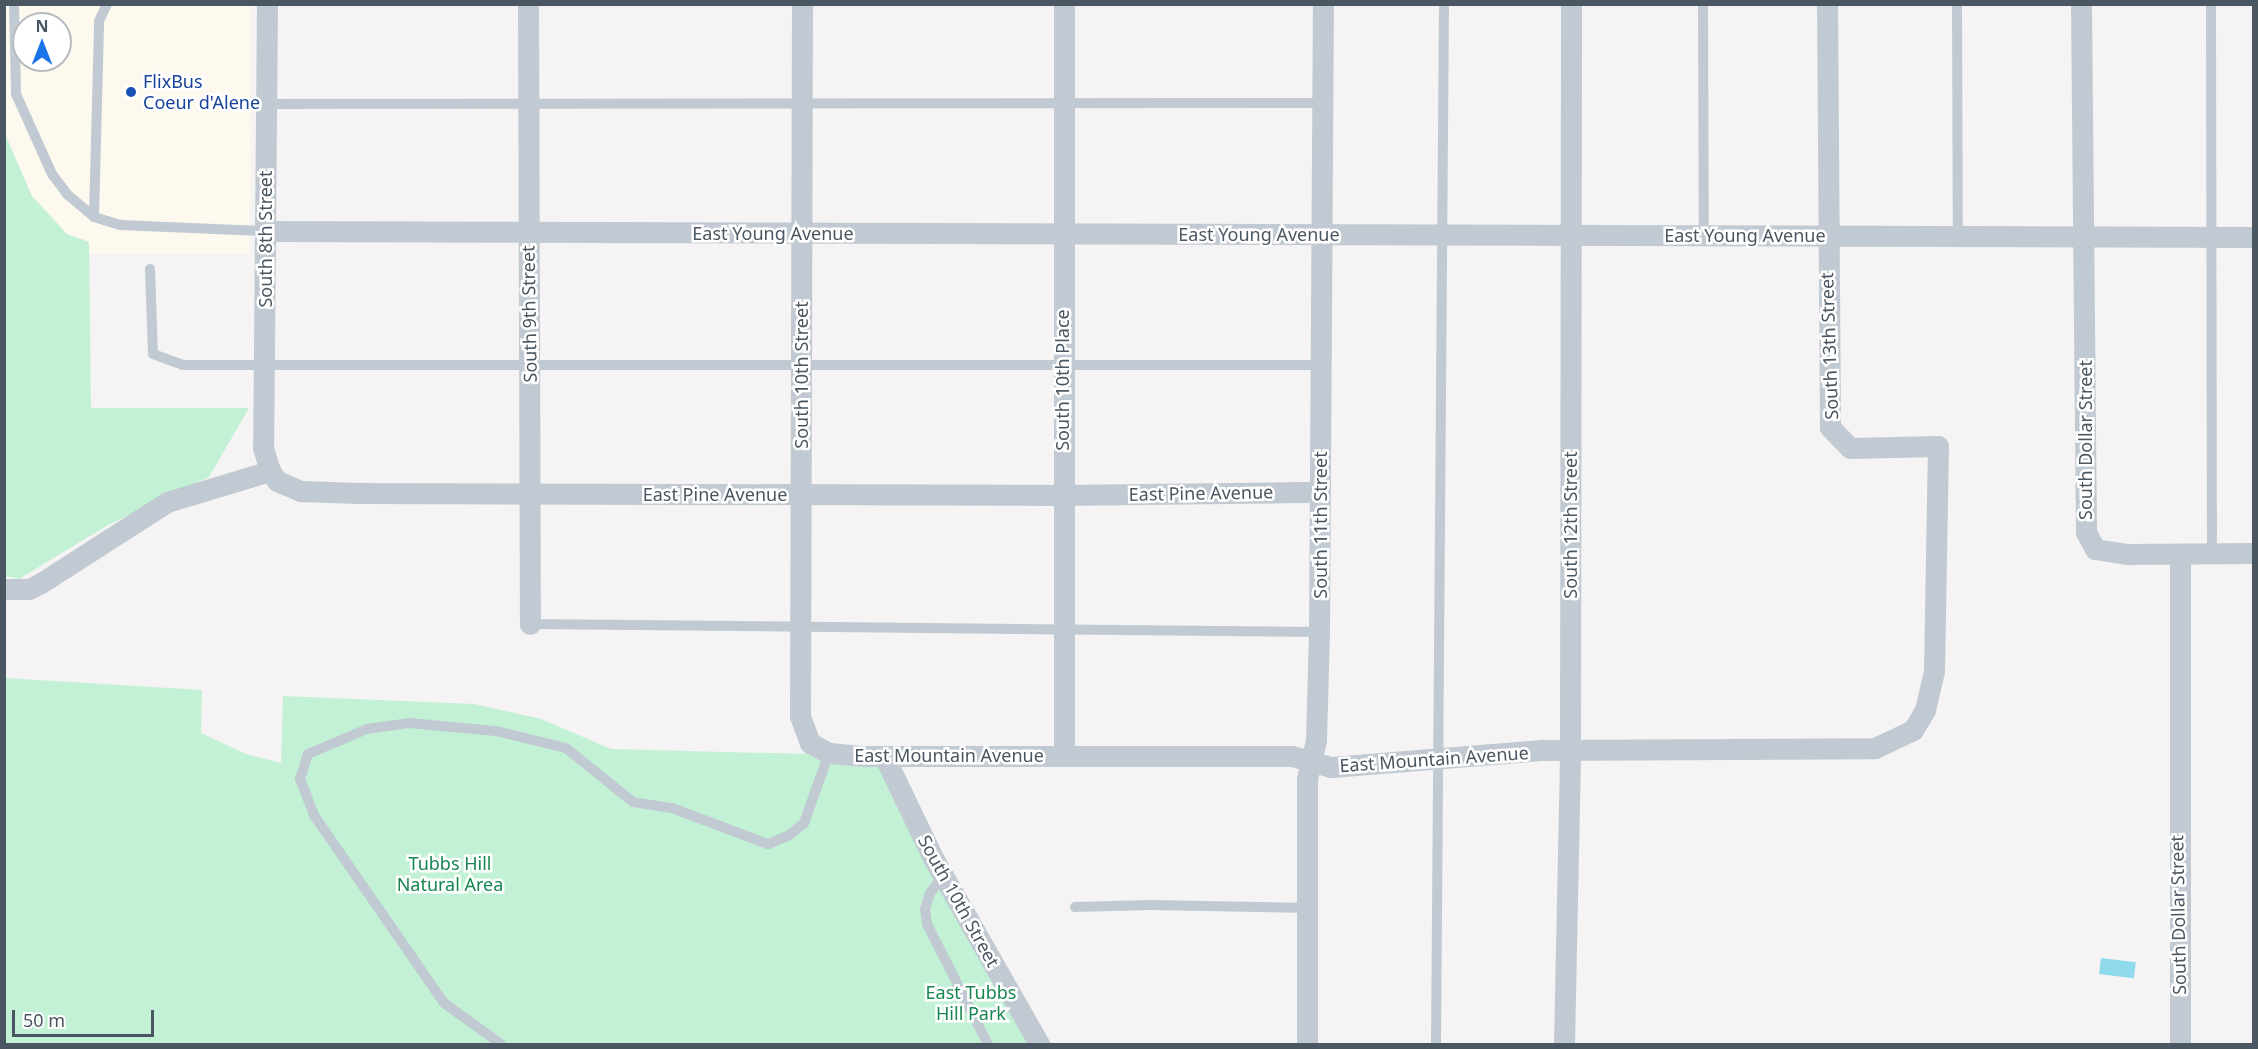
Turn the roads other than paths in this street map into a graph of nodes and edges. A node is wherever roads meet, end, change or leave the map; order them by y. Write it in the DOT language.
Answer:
graph roads {
  1 [pos="14,4"];
  2 [pos="106,4"];
  3 [pos="267,4"];
  4 [pos="528,4"];
  5 [pos="802,4"];
  6 [pos="1064,4"];
  7 [pos="1323,4"];
  8 [pos="1444,4"];
  9 [pos="1571,4"];
  10 [pos="1702,4"];
  11 [pos="1827,4"];
  12 [pos="1957,4"];
  13 [pos="2081,4"];
  14 [pos="2211,4"];
  15 [pos="527,101"];
  16 [pos="1323,103"];
  17 [pos="266,104"];
  18 [pos="1063,104"];
  19 [pos="802,105"];
  20 [pos="94,217"];
  21 [pos="265,231"];
  22 [pos="802,233"];
  23 [pos="528,234"];
  24 [pos="1064,234"];
  25 [pos="1322,234"];
  26 [pos="1443,234"];
  27 [pos="1572,235"];
  28 [pos="1704,235"];
  29 [pos="1827,236"];
  30 [pos="1958,236"];
  31 [pos="2084,236"];
  32 [pos="2211,236"];
  33 [pos="2253,237"];
  34 [pos="150,269"];
  35 [pos="530,363"];
  36 [pos="801,363"];
  37 [pos="1063,364"];
  38 [pos="264,365"];
  39 [pos="1321,365"];
  40 [pos="270,471"];
  41 [pos="1320,492"];
  42 [pos="530,494"];
  43 [pos="800,495"];
  44 [pos="1061,495"];
  45 [pos="2211,553"];
  46 [pos="2253,553"];
  47 [pos="2180,554"];
  48 [pos="4,589"];
  49 [pos="530,624"];
  50 [pos="800,627"];
  51 [pos="1062,630"];
  52 [pos="1319,632"];
  53 [pos="1912,730"];
  54 [pos="820,748"];
  55 [pos="1570,750"];
  56 [pos="1064,755"];
  57 [pos="884,756"];
  58 [pos="1436,760"];
  59 [pos="1311,761"];
  60 [pos="944,876"];
  61 [pos="1075,907"];
  62 [pos="1309,908"];
  63 [pos="501,1044"];
  64 [pos="988,1044"];
  65 [pos="1039,1044"];
  66 [pos="1307,1044"];
  67 [pos="1436,1044"];
  68 [pos="1564,1044"];
  69 [pos="2180,1044"];
  1 -- 20 [label="lane"];
  2 -- 20 [label="lane"];
  3 -- 17 [label="street, South 8th Street"];
  4 -- 15 [label="street, South 9th Street"];
  5 -- 19 [label="street, South 10th Street"];
  6 -- 18 [label="street, South 10th Place"];
  7 -- 16 [label="street, South 11th Street"];
  8 -- 26 [label="lane"];
  9 -- 27 [label="street, South 12th Street"];
  10 -- 28 [label="lane"];
  11 -- 29 [label="street, South 13th Street"];
  12 -- 30 [label="lane"];
  13 -- 31 [label="street, South Dollar Street"];
  14 -- 32 [label="lane"];
  15 -- 17 [label="lane"];
  15 -- 19 [label="lane"];
  15 -- 23 [label="street, South 9th Street"];
  16 -- 18 [label="lane"];
  16 -- 25 [label="street, South 11th Street"];
  17 -- 21 [label="street, South 8th Street"];
  18 -- 19 [label="lane"];
  18 -- 24 [label="street, South 10th Place"];
  19 -- 22 [label="street, South 10th Street"];
  20 -- 21 [label="lane"];
  21 -- 23 [label="street, East Young Avenue"];
  21 -- 38 [label="street, South 8th Street"];
  22 -- 23 [label="street, East Young Avenue"];
  22 -- 24 [label="street, East Young Avenue"];
  22 -- 36 [label="street, South 10th Street"];
  23 -- 35 [label="street, South 9th Street"];
  24 -- 25 [label="street, East Young Avenue"];
  24 -- 37 [label="street, South 10th Place"];
  25 -- 26 [label="street, East Young Avenue"];
  25 -- 39 [label="street, South 11th Street"];
  26 -- 27 [label="street, East Young Avenue"];
  26 -- 58 [label="lane"];
  27 -- 28 [label="street, East Young Avenue"];
  27 -- 55 [label="street, South 12th Street"];
  28 -- 29 [label="street, East Young Avenue"];
  29 -- 30 [label="street, East Young Avenue"];
  29 -- 53 [label="street, South 13th Street"];
  30 -- 31 [label="street, East Young Avenue"];
  31 -- 32 [label="street, East Young Avenue"];
  31 -- 47 [label="street, South Dollar Street"];
  32 -- 33 [label="street, East Young Avenue"];
  32 -- 45 [label="lane"];
  34 -- 38 [label="lane"];
  35 -- 36 [label="lane"];
  35 -- 38 [label="lane"];
  35 -- 42 [label="street, South 9th Street"];
  36 -- 37 [label="lane"];
  36 -- 43 [label="street, South 10th Street"];
  37 -- 39 [label="lane"];
  37 -- 44 [label="street, South 10th Place"];
  38 -- 40 [label="street, South 8th Street"];
  39 -- 41 [label="street, South 11th Street"];
  40 -- 42 [label="street, East Pine Avenue"];
  40 -- 48 [label="street"];
  41 -- 44 [label="street, East Pine Avenue"];
  41 -- 52 [label="street, South 11th Street"];
  42 -- 43 [label="street, East Pine Avenue"];
  42 -- 49 [label="street, South 9th Street"];
  43 -- 44 [label="street, East Pine Avenue"];
  43 -- 50 [label="street, South 10th Street"];
  44 -- 51 [label="street, South 10th Place"];
  45 -- 46 [label="street"];
  45 -- 47 [label="street"];
  47 -- 69 [label="street, South Dollar Street"];
  49 -- 50 [label="lane"];
  50 -- 51 [label="lane"];
  50 -- 54 [label="street, South 10th Street"];
  51 -- 52 [label="lane"];
  51 -- 56 [label="street, South 10th Place"];
  52 -- 59 [label="street, South 11th Street"];
  53 -- 55 [label="street, East Mountain Avenue"];
  54 -- 57 [label="street, East Mountain Avenue"];
  54 -- 63 [label="lane"];
  55 -- 58 [label="street, East Mountain Avenue"];
  55 -- 68 [label="street, South 12th Street"];
  56 -- 57 [label="street, East Mountain Avenue"];
  56 -- 59 [label="street, East Mountain Avenue"];
  57 -- 60 [label="street, South 10th Street"];
  58 -- 59 [label="street, East Mountain Avenue"];
  58 -- 67 [label="lane"];
  59 -- 62 [label="street, South 11th Street"];
  60 -- 64 [label="lane"];
  60 -- 65 [label="street, South 10th Street"];
  61 -- 62 [label="lane"];
  62 -- 66 [label="street, South 11th Street"];
}
